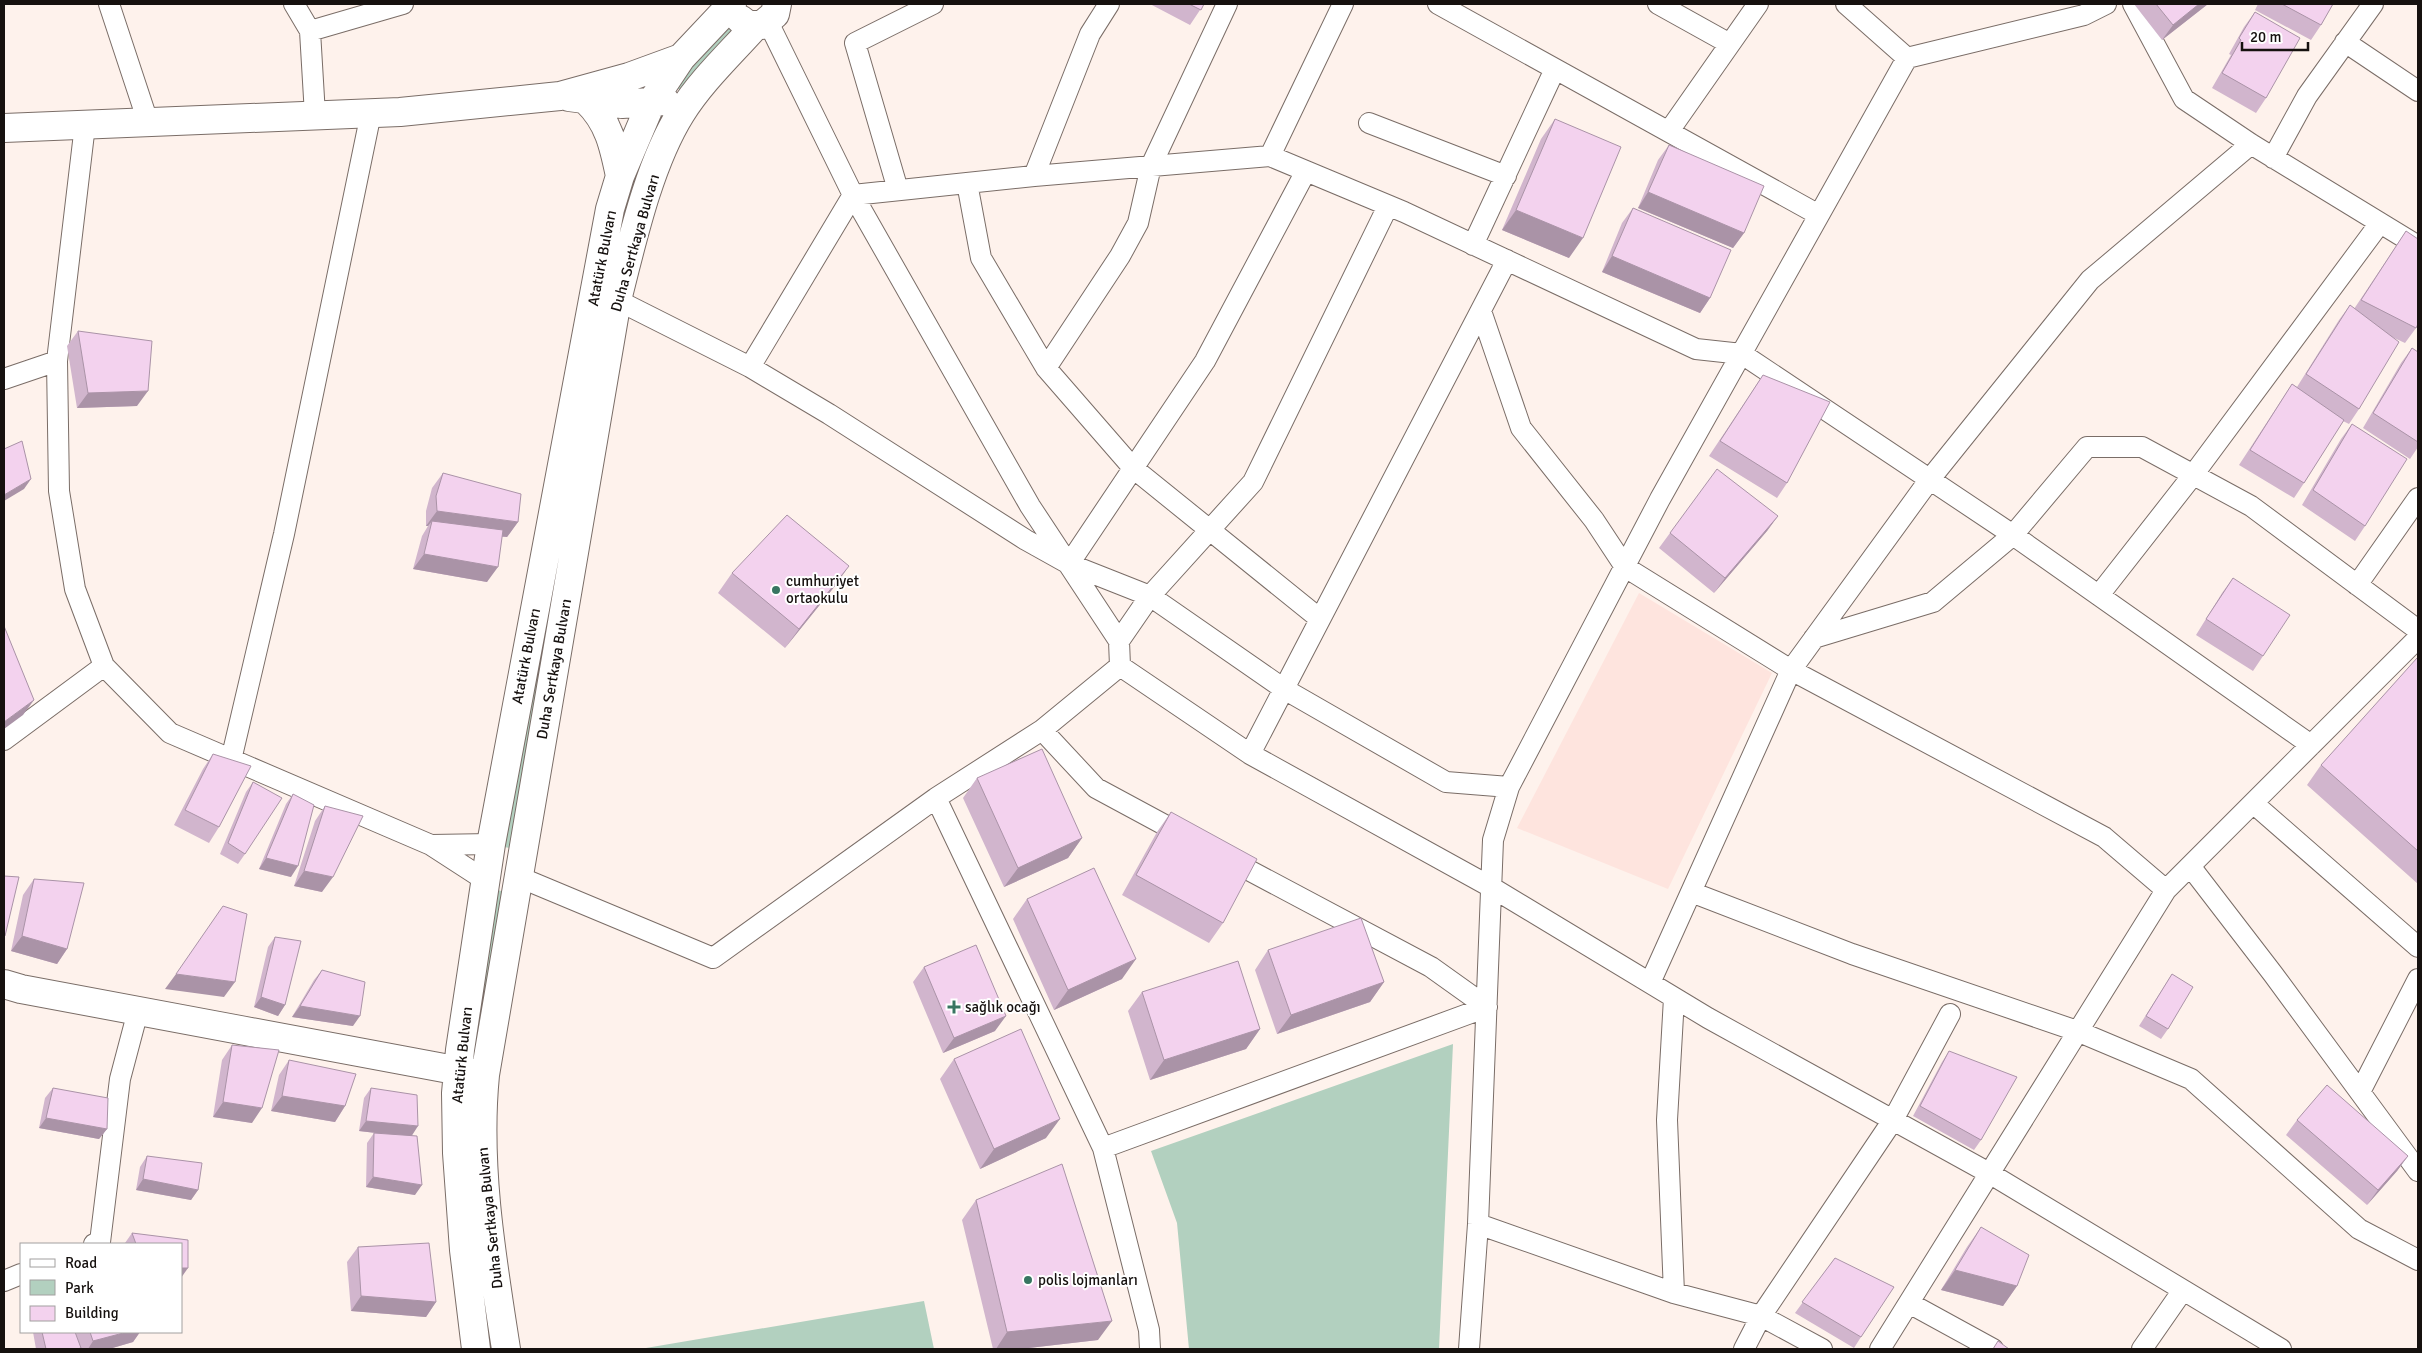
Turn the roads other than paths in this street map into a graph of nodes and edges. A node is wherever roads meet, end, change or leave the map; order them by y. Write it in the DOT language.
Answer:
graph roads {
  1 [pos="109,4"];
  2 [pos="294,4"];
  3 [pos="403,4"];
  4 [pos="733,4"];
  5 [pos="933,4"];
  6 [pos="1109,4"];
  7 [pos="1227,4"];
  8 [pos="1344,4"];
  9 [pos="1438,4"];
  10 [pos="1658,4"];
  11 [pos="1758,4"];
  12 [pos="1846,4"];
  13 [pos="2106,4"];
  14 [pos="2133,4"];
  15 [pos="2373,4"];
  16 [pos="767,17"];
  17 [pos="310,31"];
  18 [pos="2345,42"];
  19 [pos="1730,44"];
  20 [pos="681,58"];
  21 [pos="1907,58"];
  22 [pos="1555,69"];
  23 [pos="2418,91"];
  24 [pos="560,96"];
  25 [pos="692,98"];
  26 [pos="587,101"];
  27 [pos="650,103"];
  28 [pos="371,113"];
  29 [pos="315,116"];
  30 [pos="148,122"];
  31 [pos="1369,123"];
  32 [pos="85,125"];
  33 [pos="4,128"];
  34 [pos="1669,131"];
  35 [pos="2251,144"];
  36 [pos="1270,156"];
  37 [pos="2273,158"];
  38 [pos="1151,166"];
  39 [pos="1306,171"];
  40 [pos="620,176"];
  41 [pos="1034,176"];
  42 [pos="1506,176"];
  43 [pos="968,183"];
  44 [pos="898,190"];
  45 [pos="853,195"];
  46 [pos="1388,206"];
  47 [pos="1819,215"];
  48 [pos="2380,223"];
  49 [pos="1473,245"];
  50 [pos="2418,246"];
  51 [pos="1507,260"];
  52 [pos="617,300"];
  53 [pos="1481,311"];
  54 [pos="1742,354"];
  55 [pos="57,361"];
  56 [pos="750,367"];
  57 [pos="1046,368"];
  58 [pos="4,379"];
  59 [pos="1133,468"];
  60 [pos="2194,475"];
  61 [pos="1930,479"];
  62 [pos="2416,506"];
  63 [pos="1209,531"];
  64 [pos="2013,535"];
  65 [pos="1069,564"];
  66 [pos="1625,567"];
  67 [pos="2357,585"];
  68 [pos="2099,595"];
  69 [pos="1150,596"];
  70 [pos="1320,619"];
  71 [pos="2418,630"];
  72 [pos="1814,638"];
  73 [pos="2418,638"];
  74 [pos="1119,641"];
  75 [pos="104,666"];
  76 [pos="1120,666"];
  77 [pos="1791,670"];
  78 [pos="1284,689"];
  79 [pos="1042,730"];
  80 [pos="4,740"];
  81 [pos="2311,745"];
  82 [pos="1250,754"];
  83 [pos="232,760"];
  84 [pos="1510,786"];
  85 [pos="936,798"];
  86 [pos="2253,803"];
  87 [pos="491,844"];
  88 [pos="431,845"];
  89 [pos="2190,866"];
  90 [pos="519,877"];
  91 [pos="485,880"];
  92 [pos="1491,887"];
  93 [pos="2166,890"];
  94 [pos="1691,892"];
  95 [pos="2418,947"];
  96 [pos="2418,979"];
  97 [pos="1650,983"];
  98 [pos="4,984"];
  99 [pos="1674,998"];
  100 [pos="1487,1007"];
  101 [pos="138,1011"];
  102 [pos="1950,1014"];
  103 [pos="2077,1031"];
  104 [pos="458,1072"];
  105 [pos="485,1075"];
  106 [pos="2360,1092"];
  107 [pos="1893,1120"];
  108 [pos="1103,1148"];
  109 [pos="2418,1171"];
  110 [pos="1989,1173"];
  111 [pos="1478,1224"];
  112 [pos="97,1243"];
  113 [pos="2418,1260"];
  114 [pos="20,1274"];
  115 [pos="4,1281"];
  116 [pos="2183,1290"];
  117 [pos="1674,1292"];
  118 [pos="1909,1303"];
  119 [pos="1762,1316"];
  120 [pos="478,1348"];
  121 [pos="506,1349"];
  122 [pos="1150,1349"];
  123 [pos="1469,1349"];
  124 [pos="1744,1349"];
  125 [pos="1822,1349"];
  126 [pos="1880,1349"];
  127 [pos="1993,1349"];
  128 [pos="2142,1349"];
  129 [pos="2281,1349"];
  1 -- 30 [label="street"];
  2 -- 17 [label="street"];
  3 -- 17 [label="street"];
  4 -- 16 [label="main road"];
  4 -- 20 [label="main road, Atatürk Bulvarı"];
  5 -- 44 [label="street"];
  6 -- 41 [label="street"];
  7 -- 38 [label="street"];
  8 -- 36 [label="street"];
  9 -- 22 [label="street"];
  10 -- 19 [label="street"];
  11 -- 19 [label="street"];
  12 -- 21 [label="street"];
  13 -- 21 [label="street"];
  14 -- 35 [label="street"];
  15 -- 18 [label="street"];
  16 -- 25 [label="main road, Duha Sertkaya Bulvarı"];
  16 -- 45 [label="street"];
  17 -- 29 [label="street"];
  18 -- 23 [label="street"];
  18 -- 37 [label="street"];
  19 -- 34 [label="street"];
  20 -- 24 [label="main road"];
  20 -- 27 [label="main road, Atatürk Bulvarı"];
  21 -- 47 [label="street"];
  22 -- 34 [label="street"];
  22 -- 42 [label="street"];
  24 -- 26 [label="main road"];
  24 -- 28 [label="main road"];
  25 -- 27 [label="main road"];
  25 -- 52 [label="main road, Duha Sertkaya Bulvarı"];
  26 -- 27 [label="main road"];
  26 -- 40 [label="main road"];
  27 -- 40 [label="main road, Atatürk Bulvarı"];
  28 -- 29 [label="main road"];
  28 -- 83 [label="street"];
  29 -- 30 [label="main road"];
  30 -- 32 [label="main road"];
  31 -- 42 [label="street"];
  32 -- 33 [label="main road"];
  32 -- 55 [label="street"];
  34 -- 47 [label="street"];
  35 -- 37 [label="street"];
  35 -- 61 [label="street"];
  36 -- 38 [label="street"];
  36 -- 39 [label="street"];
  37 -- 48 [label="street"];
  38 -- 41 [label="street"];
  38 -- 57 [label="street"];
  39 -- 46 [label="street"];
  39 -- 59 [label="street"];
  40 -- 87 [label="main road, Atatürk Bulvarı"];
  41 -- 43 [label="street"];
  42 -- 49 [label="street"];
  43 -- 44 [label="street"];
  43 -- 57 [label="street"];
  44 -- 45 [label="street"];
  45 -- 56 [label="street"];
  45 -- 65 [label="street"];
  46 -- 49 [label="street"];
  46 -- 63 [label="street"];
  47 -- 54 [label="street"];
  48 -- 50 [label="street"];
  48 -- 60 [label="street"];
  49 -- 51 [label="street"];
  51 -- 53 [label="street"];
  51 -- 54 [label="street"];
  52 -- 56 [label="street"];
  52 -- 90 [label="main road, Duha Sertkaya Bulvarı"];
  53 -- 66 [label="street"];
  53 -- 70 [label="street"];
  54 -- 61 [label="street"];
  54 -- 66 [label="street"];
  55 -- 58 [label="street"];
  55 -- 75 [label="street"];
  56 -- 65 [label="street"];
  57 -- 59 [label="street"];
  59 -- 63 [label="street"];
  59 -- 65 [label="street"];
  60 -- 64 [label="street"];
  60 -- 67 [label="street"];
  60 -- 68 [label="street"];
  61 -- 64 [label="street"];
  61 -- 72 [label="street"];
  62 -- 67 [label="street"];
  63 -- 69 [label="street"];
  63 -- 70 [label="street"];
  64 -- 68 [label="street"];
  64 -- 72 [label="street"];
  65 -- 69 [label="street"];
  65 -- 74 [label="street"];
  66 -- 77 [label="street"];
  66 -- 84 [label="street"];
  67 -- 71 [label="street"];
  68 -- 81 [label="street"];
  69 -- 74 [label="street"];
  69 -- 78 [label="street"];
  70 -- 78 [label="street"];
  72 -- 77 [label="street"];
  73 -- 81 [label="street"];
  74 -- 76 [label="street"];
  75 -- 80 [label="street"];
  75 -- 83 [label="street"];
  76 -- 79 [label="street"];
  76 -- 82 [label="street"];
  77 -- 93 [label="street"];
  77 -- 94 [label="street"];
  78 -- 82 [label="street"];
  78 -- 84 [label="street"];
  79 -- 85 [label="street"];
  79 -- 100 [label="street"];
  81 -- 86 [label="street"];
  82 -- 92 [label="street"];
  83 -- 88 [label="street"];
  84 -- 92 [label="street"];
  85 -- 90 [label="street"];
  85 -- 108 [label="street"];
  86 -- 89 [label="street"];
  86 -- 95 [label="street"];
  87 -- 88 [label="street"];
  87 -- 90 [label="main road"];
  87 -- 91 [label="main road, Atatürk Bulvarı"];
  88 -- 91 [label="street"];
  89 -- 93 [label="street"];
  89 -- 106 [label="street"];
  90 -- 91 [label="main road"];
  90 -- 105 [label="main road, Duha Sertkaya Bulvarı"];
  91 -- 104 [label="main road, Atatürk Bulvarı"];
  92 -- 97 [label="street"];
  92 -- 100 [label="street"];
  93 -- 103 [label="street"];
  94 -- 97 [label="street"];
  94 -- 103 [label="street"];
  96 -- 106 [label="street"];
  97 -- 99 [label="street"];
  98 -- 101 [label="main road"];
  99 -- 107 [label="street"];
  99 -- 117 [label="street"];
  100 -- 108 [label="street"];
  100 -- 111 [label="street"];
  101 -- 104 [label="main road"];
  101 -- 112 [label="street"];
  102 -- 107 [label="street"];
  103 -- 110 [label="street"];
  103 -- 113 [label="street"];
  104 -- 105 [label="main road"];
  104 -- 120 [label="main road, Atatürk Bulvarı"];
  105 -- 121 [label="main road, Duha Sertkaya Bulvarı"];
  106 -- 109 [label="street"];
  107 -- 110 [label="street"];
  107 -- 119 [label="street"];
  108 -- 122 [label="street"];
  110 -- 116 [label="street"];
  110 -- 118 [label="street"];
  111 -- 117 [label="street"];
  111 -- 123 [label="street"];
  114 -- 115 [label="street"];
  116 -- 128 [label="street"];
  116 -- 129 [label="street"];
  117 -- 119 [label="street"];
  118 -- 126 [label="street"];
  118 -- 127 [label="street"];
  119 -- 124 [label="street"];
  119 -- 125 [label="street"];
}
